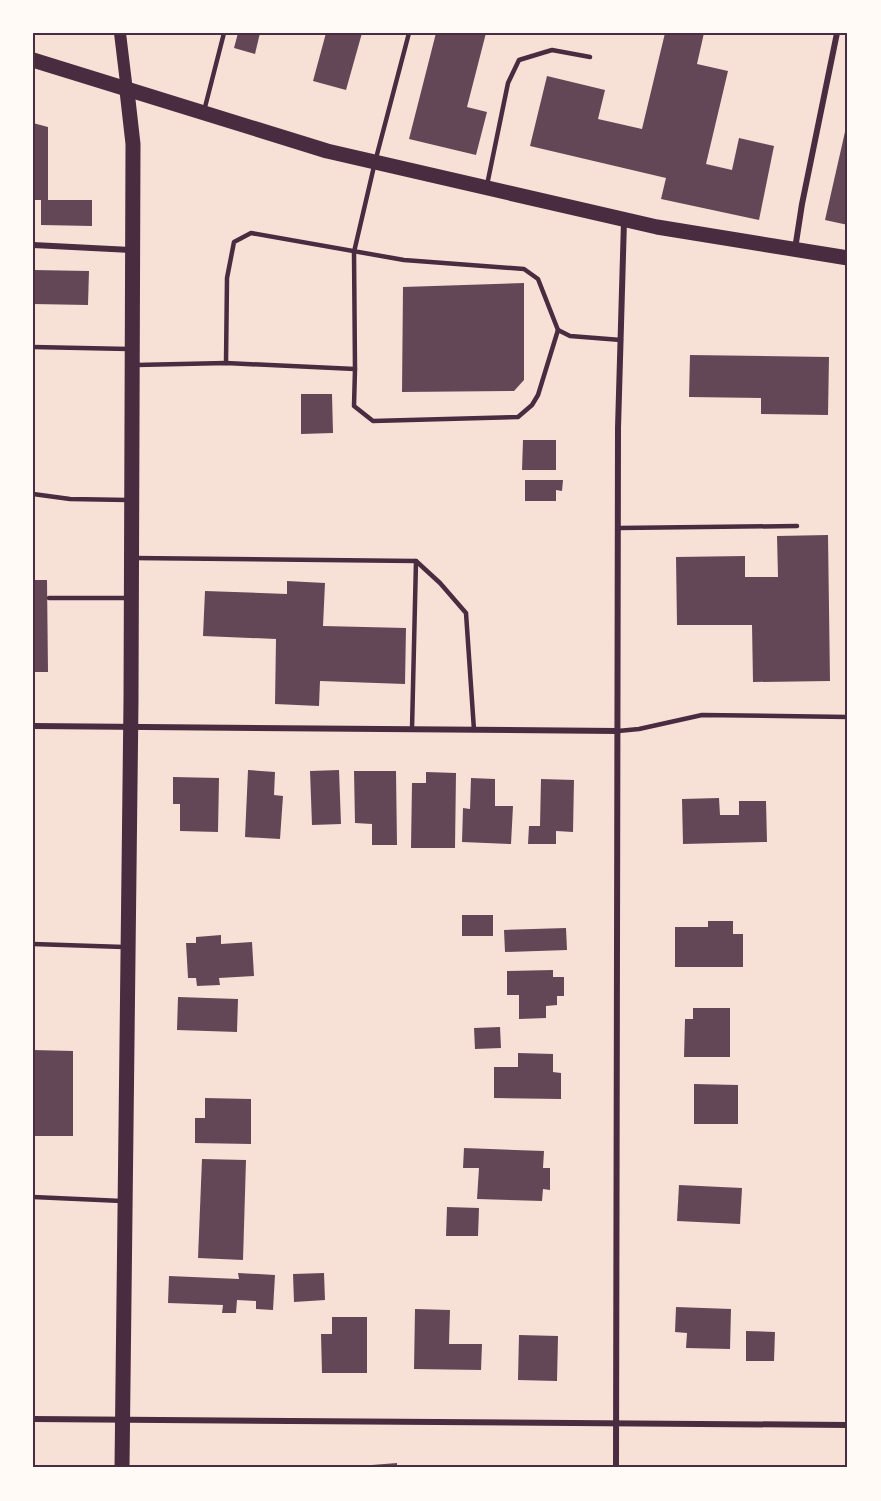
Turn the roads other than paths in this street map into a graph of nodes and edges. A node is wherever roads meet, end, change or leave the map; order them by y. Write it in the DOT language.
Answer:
graph roads {
  1 [pos="120,33"];
  2 [pos="224,33"];
  3 [pos="409,33"];
  4 [pos="837,33"];
  5 [pos="590,57"];
  6 [pos="33,60"];
  7 [pos="127,91"];
  8 [pos="204,114"];
  9 [pos="375,162"];
  10 [pos="487,188"];
  11 [pos="624,219"];
  12 [pos="33,245"];
  13 [pos="795,249"];
  14 [pos="132,250"];
  15 [pos="354,252"];
  16 [pos="848,258"];
  17 [pos="558,330"];
  18 [pos="621,340"];
  19 [pos="33,347"];
  20 [pos="132,349"];
  21 [pos="226,363"];
  22 [pos="131,365"];
  23 [pos="356,369"];
  24 [pos="33,494"];
  25 [pos="130,500"];
  26 [pos="797,526"];
  27 [pos="618,528"];
  28 [pos="131,558"];
  29 [pos="416,561"];
  30 [pos="49,598"];
  31 [pos="131,598"];
  32 [pos="848,717"];
  33 [pos="33,726"];
  34 [pos="129,727"];
  35 [pos="412,729"];
  36 [pos="474,730"];
  37 [pos="618,731"];
  38 [pos="33,944"];
  39 [pos="127,947"];
  40 [pos="33,1197"];
  41 [pos="124,1201"];
  42 [pos="33,1419"];
  43 [pos="122,1421"];
  44 [pos="617,1422"];
  45 [pos="848,1425"];
  46 [pos="122,1468"];
  47 [pos="616,1468"];
  1 -- 7 [label="main road"];
  2 -- 8 [label="lane"];
  3 -- 9 [label="lane"];
  4 -- 13 [label="street"];
  5 -- 10 [label="lane"];
  6 -- 7 [label="main road"];
  7 -- 8 [label="main road"];
  7 -- 14 [label="main road"];
  8 -- 9 [label="main road"];
  9 -- 10 [label="main road"];
  9 -- 15 [label="lane"];
  10 -- 11 [label="main road"];
  11 -- 13 [label="main road"];
  11 -- 18 [label="street"];
  12 -- 14 [label="street"];
  13 -- 16 [label="main road"];
  14 -- 20 [label="main road"];
  15 -- 17 [label="lane"];
  15 -- 21 [label="lane"];
  15 -- 23 [label="lane"];
  17 -- 18 [label="lane"];
  17 -- 23 [label="lane"];
  18 -- 27 [label="street"];
  19 -- 20 [label="lane"];
  20 -- 22 [label="main road"];
  21 -- 22 [label="lane"];
  21 -- 23 [label="lane"];
  22 -- 25 [label="main road"];
  24 -- 25 [label="lane"];
  25 -- 28 [label="main road"];
  26 -- 27 [label="lane"];
  27 -- 37 [label="street"];
  28 -- 29 [label="lane"];
  28 -- 31 [label="main road"];
  29 -- 35 [label="lane"];
  29 -- 36 [label="lane"];
  30 -- 31 [label="lane"];
  31 -- 34 [label="main road"];
  32 -- 37 [label="lane"];
  33 -- 34 [label="street"];
  34 -- 35 [label="street"];
  34 -- 39 [label="main road"];
  35 -- 36 [label="street"];
  36 -- 37 [label="street"];
  37 -- 44 [label="street"];
  38 -- 39 [label="lane"];
  39 -- 41 [label="main road"];
  40 -- 41 [label="lane"];
  41 -- 43 [label="main road"];
  42 -- 43 [label="street"];
  43 -- 44 [label="street"];
  43 -- 46 [label="main road"];
  44 -- 45 [label="street"];
  44 -- 47 [label="street"];
}
